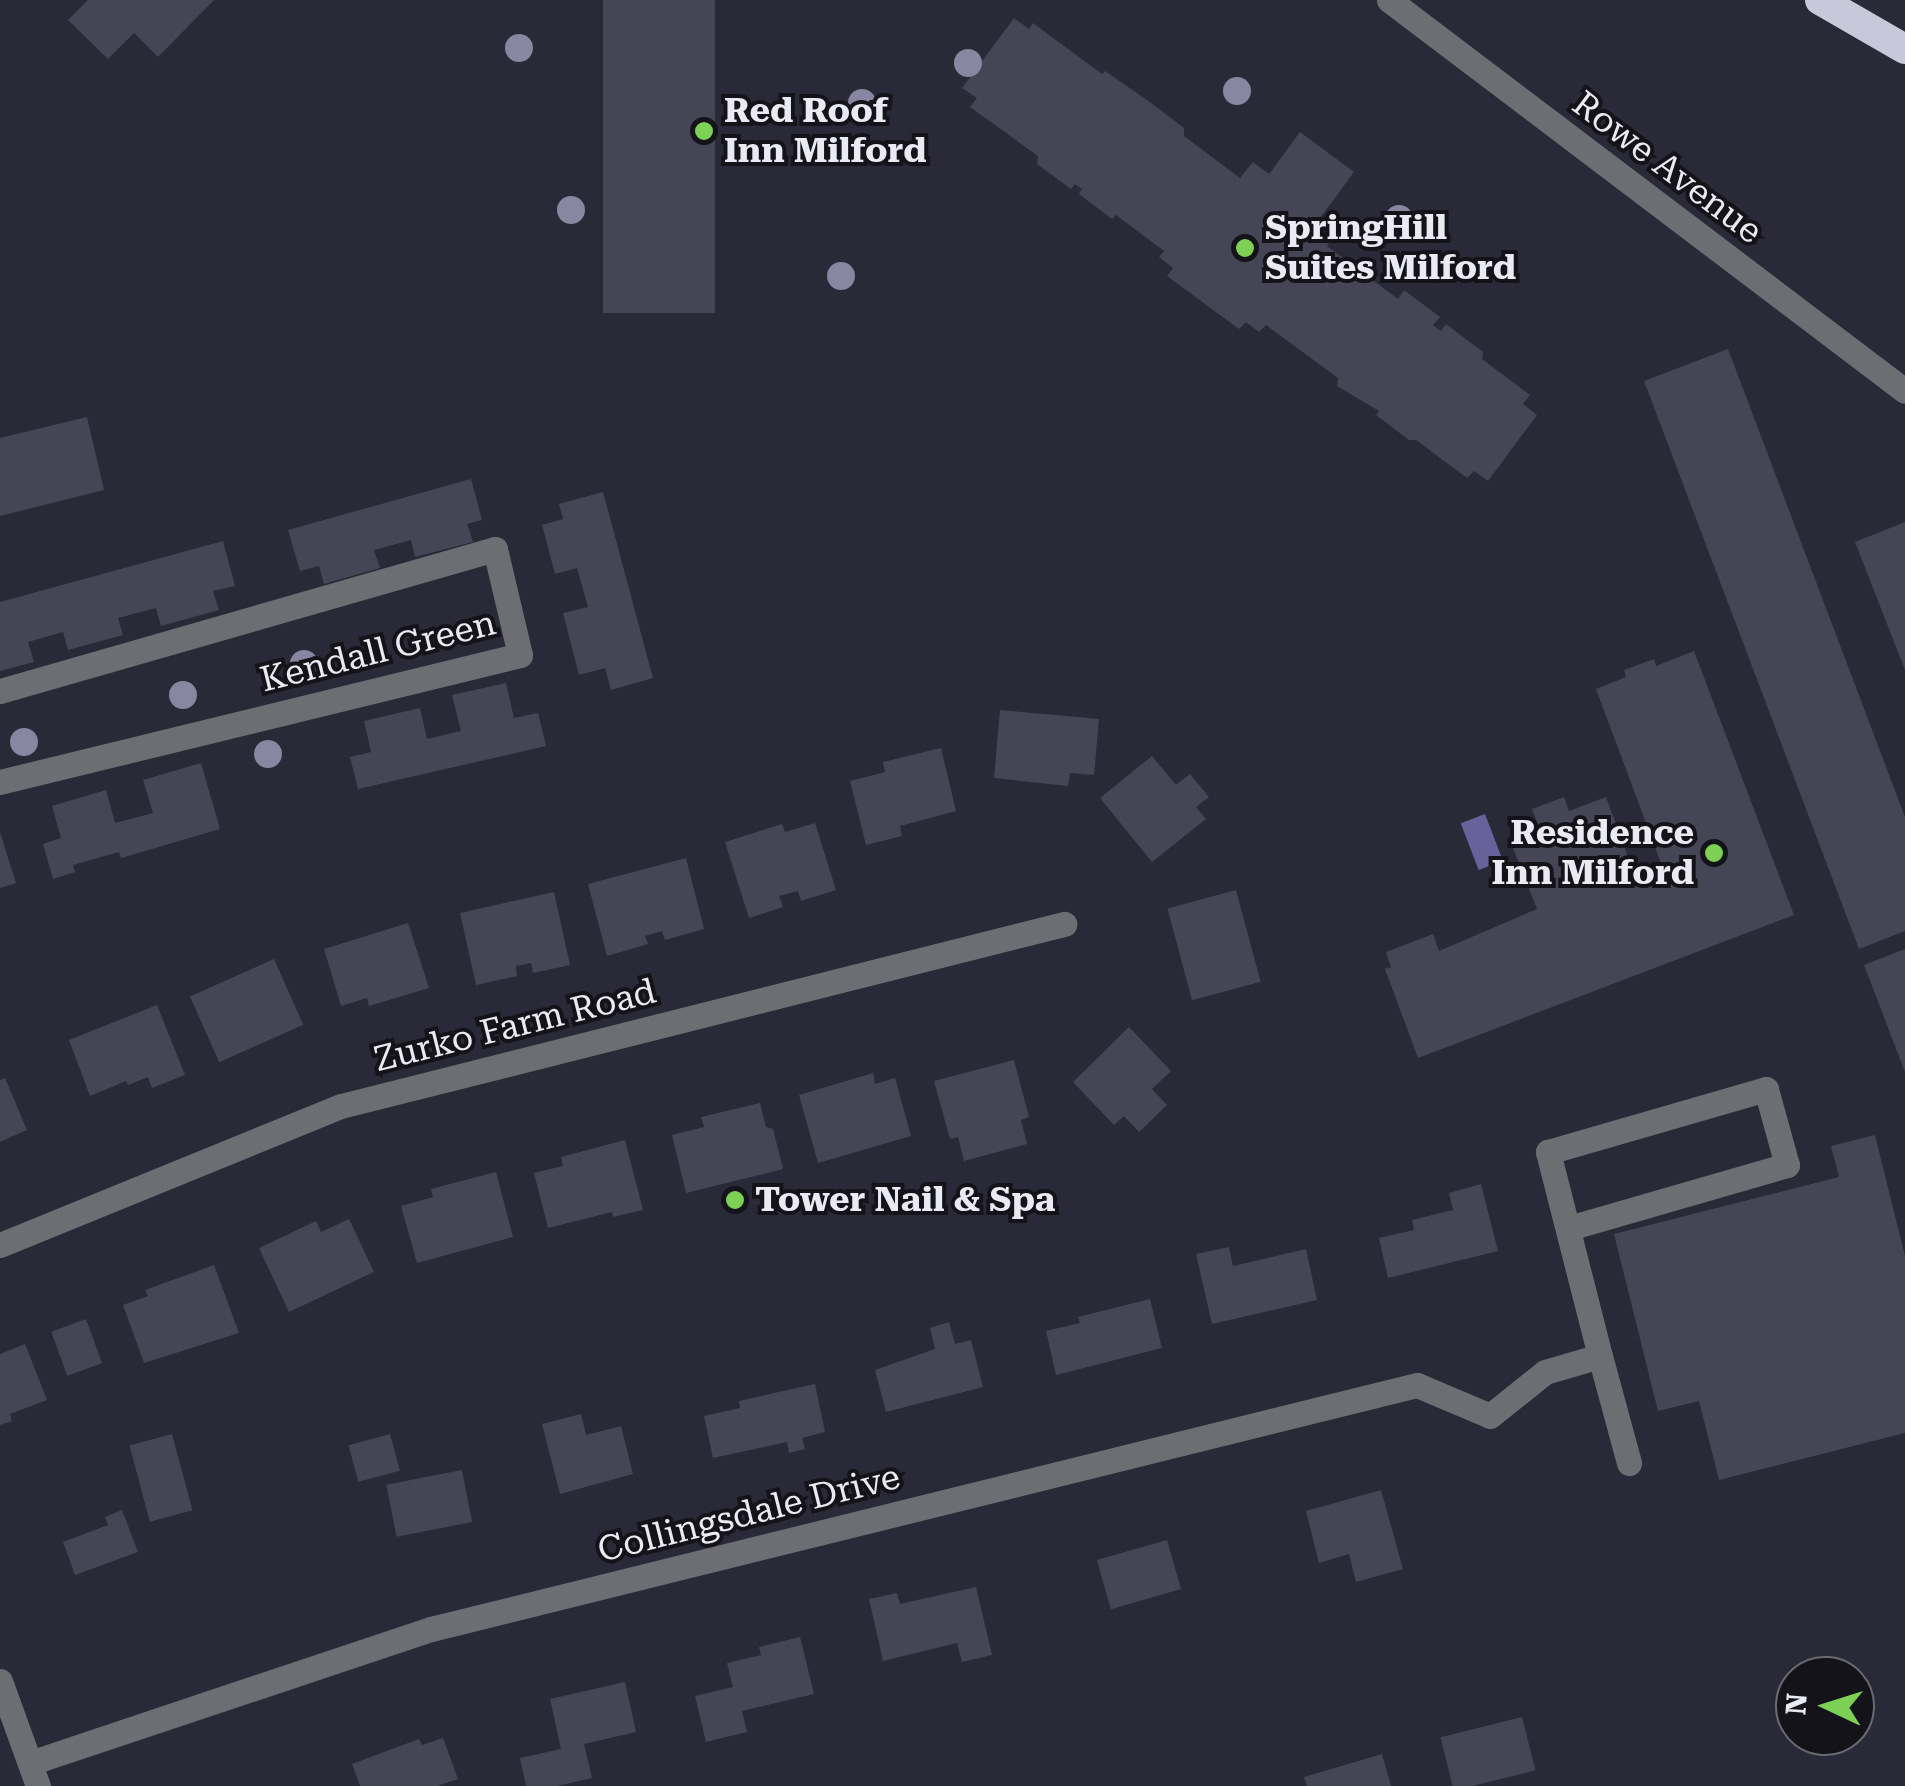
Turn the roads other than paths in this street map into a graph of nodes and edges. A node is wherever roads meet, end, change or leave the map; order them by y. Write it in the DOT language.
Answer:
graph roads {
  1 [pos="1388,0"];
  2 [pos="1820,0"];
  3 [pos="1845,0"];
  4 [pos="1905,47"];
  5 [pos="1905,391"];
  6 [pos="0,692"];
  7 [pos="0,782"];
  8 [pos="1064,924"];
  9 [pos="1569,1228"];
  10 [pos="0,1245"];
  11 [pos="1600,1356"];
  12 [pos="1629,1463"];
  13 [pos="0,1681"];
  14 [pos="34,1774"];
  1 -- 5 [label="street, Rowe Avenue"];
  2 -- 4 [label="highway"];
  3 -- 4 [label="highway"];
  6 -- 7 [label="street, Kendall Green"];
  8 -- 10 [label="street, Zurko Farm Road"];
  9 -- 9 [label="street"];
  9 -- 11 [label="street"];
  11 -- 12 [label="street"];
  11 -- 14 [label="street, Collingsdale Drive"];
  13 -- 14 [label="street"];
}
